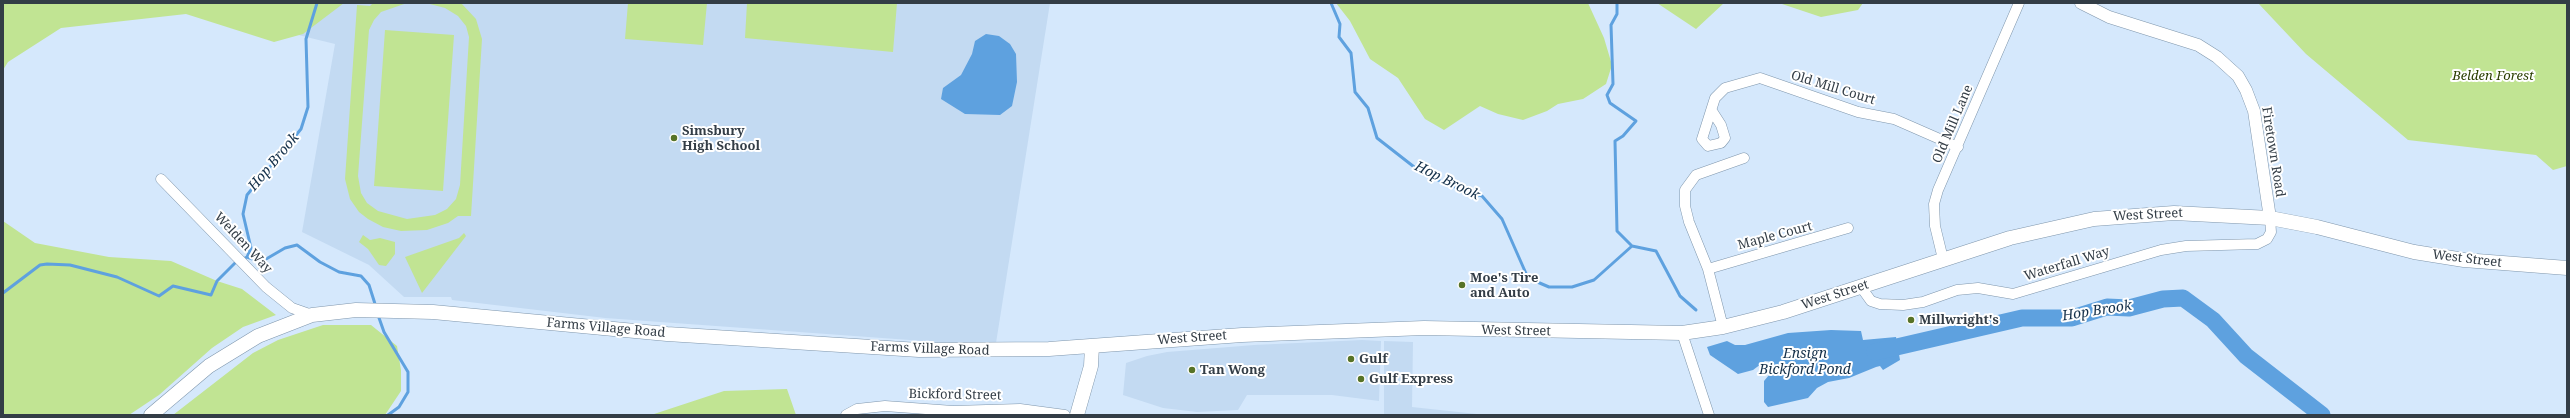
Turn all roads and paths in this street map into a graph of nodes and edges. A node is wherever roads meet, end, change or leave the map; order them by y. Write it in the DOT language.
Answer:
graph roads {
  1 [pos="2019,3"];
  2 [pos="2081,3"];
  3 [pos="1712,111"];
  4 [pos="1958,147"];
  5 [pos="1744,158"];
  6 [pos="161,179"];
  7 [pos="2270,218"];
  8 [pos="1848,228"];
  9 [pos="1943,259"];
  10 [pos="2567,268"];
  11 [pos="1708,269"];
  12 [pos="1861,287"];
  13 [pos="312,315"];
  14 [pos="1723,327"];
  15 [pos="1682,333"];
  16 [pos="1092,346"];
  17 [pos="959,413"];
  18 [pos="151,415"];
  19 [pos="846,415"];
  20 [pos="1065,415"];
  21 [pos="1077,415"];
  22 [pos="1709,415"];
  1 -- 4 [label="street, Old Mill Lane"];
  2 -- 7 [label="street, Firetown Road"];
  3 -- 4 [label="street, Old Mill Court"];
  4 -- 9 [label="street, Old Mill Lane"];
  5 -- 11 [label="street"];
  6 -- 13 [label="street, Welden Way"];
  7 -- 9 [label="main road, West Street"];
  7 -- 10 [label="main road, West Street"];
  7 -- 12 [label="street, Waterfall Way"];
  8 -- 11 [label="street, Maple Court"];
  9 -- 12 [label="main road, West Street"];
  11 -- 14 [label="street"];
  12 -- 14 [label="main road, West Street"];
  13 -- 16 [label="main road, Farms Village Road"];
  13 -- 18 [label="main road, Farms Village Road"];
  14 -- 15 [label="main road, West Street"];
  15 -- 16 [label="main road, West Street"];
  15 -- 22 [label="street"];
  16 -- 21 [label="main road"];
  17 -- 19 [label="street, Bickford Street"];
  17 -- 20 [label="street, Bickford Street"];
}
